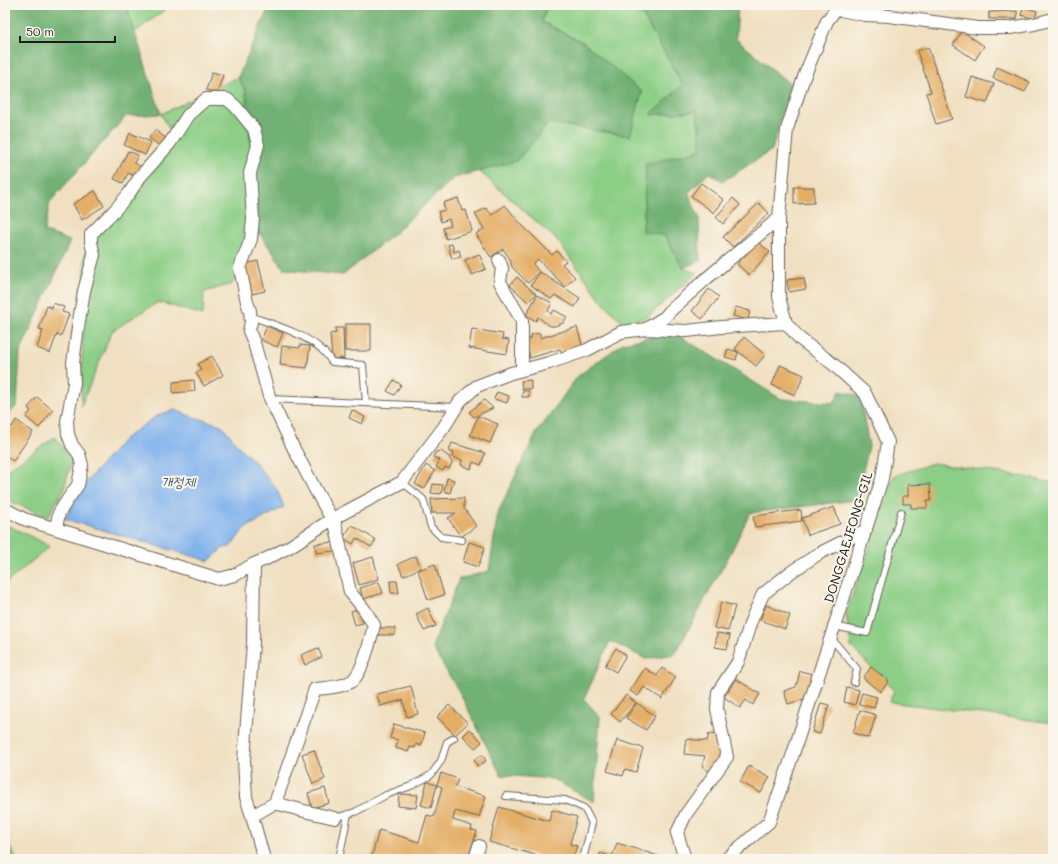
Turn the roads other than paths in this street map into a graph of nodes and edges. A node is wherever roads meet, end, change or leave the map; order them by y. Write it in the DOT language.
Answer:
graph roads {
  1 [pos="1053,19"];
  2 [pos="779,218"];
  3 [pos="499,260"];
  4 [pos="250,316"];
  5 [pos="786,323"];
  6 [pos="646,328"];
  7 [pos="522,370"];
  8 [pos="270,399"];
  9 [pos="366,403"];
  10 [pos="456,407"];
  11 [pos="402,482"];
  12 [pos="5,509"];
  13 [pos="901,512"];
  14 [pos="334,518"];
  15 [pos="56,528"];
  16 [pos="866,530"];
  17 [pos="462,540"];
  18 [pos="254,564"];
  19 [pos="834,626"];
  20 [pos="831,638"];
  21 [pos="854,682"];
  22 [pos="454,738"];
  23 [pos="506,796"];
  24 [pos="275,803"];
  25 [pos="348,814"];
  26 [pos="252,816"];
  27 [pos="335,818"];
  28 [pos="478,846"];
  29 [pos="264,859"];
  30 [pos="339,859"];
  31 [pos="475,859"];
  32 [pos="583,859"];
  33 [pos="685,859"];
  34 [pos="726,859"];
  1 -- 2 [label="street, DONGGAEJEONG-GIL"];
  2 -- 5 [label="street, DONGGAEJEONG-GIL"];
  2 -- 6 [label="street"];
  3 -- 7 [label="street"];
  4 -- 8 [label="street"];
  4 -- 9 [label="lane"];
  4 -- 15 [label="street"];
  5 -- 6 [label="street"];
  5 -- 16 [label="street, DONGGAEJEONG-GIL"];
  6 -- 7 [label="street"];
  7 -- 10 [label="street"];
  8 -- 9 [label="lane"];
  8 -- 14 [label="street"];
  9 -- 10 [label="lane"];
  10 -- 11 [label="street"];
  11 -- 14 [label="street"];
  11 -- 17 [label="lane"];
  12 -- 15 [label="street"];
  13 -- 19 [label="lane"];
  14 -- 18 [label="street"];
  14 -- 24 [label="street"];
  15 -- 18 [label="street"];
  16 -- 19 [label="street, DONGGAEJEONG-GIL"];
  16 -- 33 [label="street"];
  18 -- 26 [label="street"];
  19 -- 20 [label="street, DONGGAEJEONG-GIL"];
  20 -- 21 [label="lane"];
  20 -- 34 [label="street, DONGGAEJEONG-GIL"];
  22 -- 25 [label="lane"];
  23 -- 32 [label="lane"];
  24 -- 26 [label="street"];
  24 -- 27 [label="street"];
  25 -- 27 [label="lane"];
  25 -- 30 [label="lane"];
  26 -- 29 [label="street"];
  28 -- 31 [label="street"];
}
